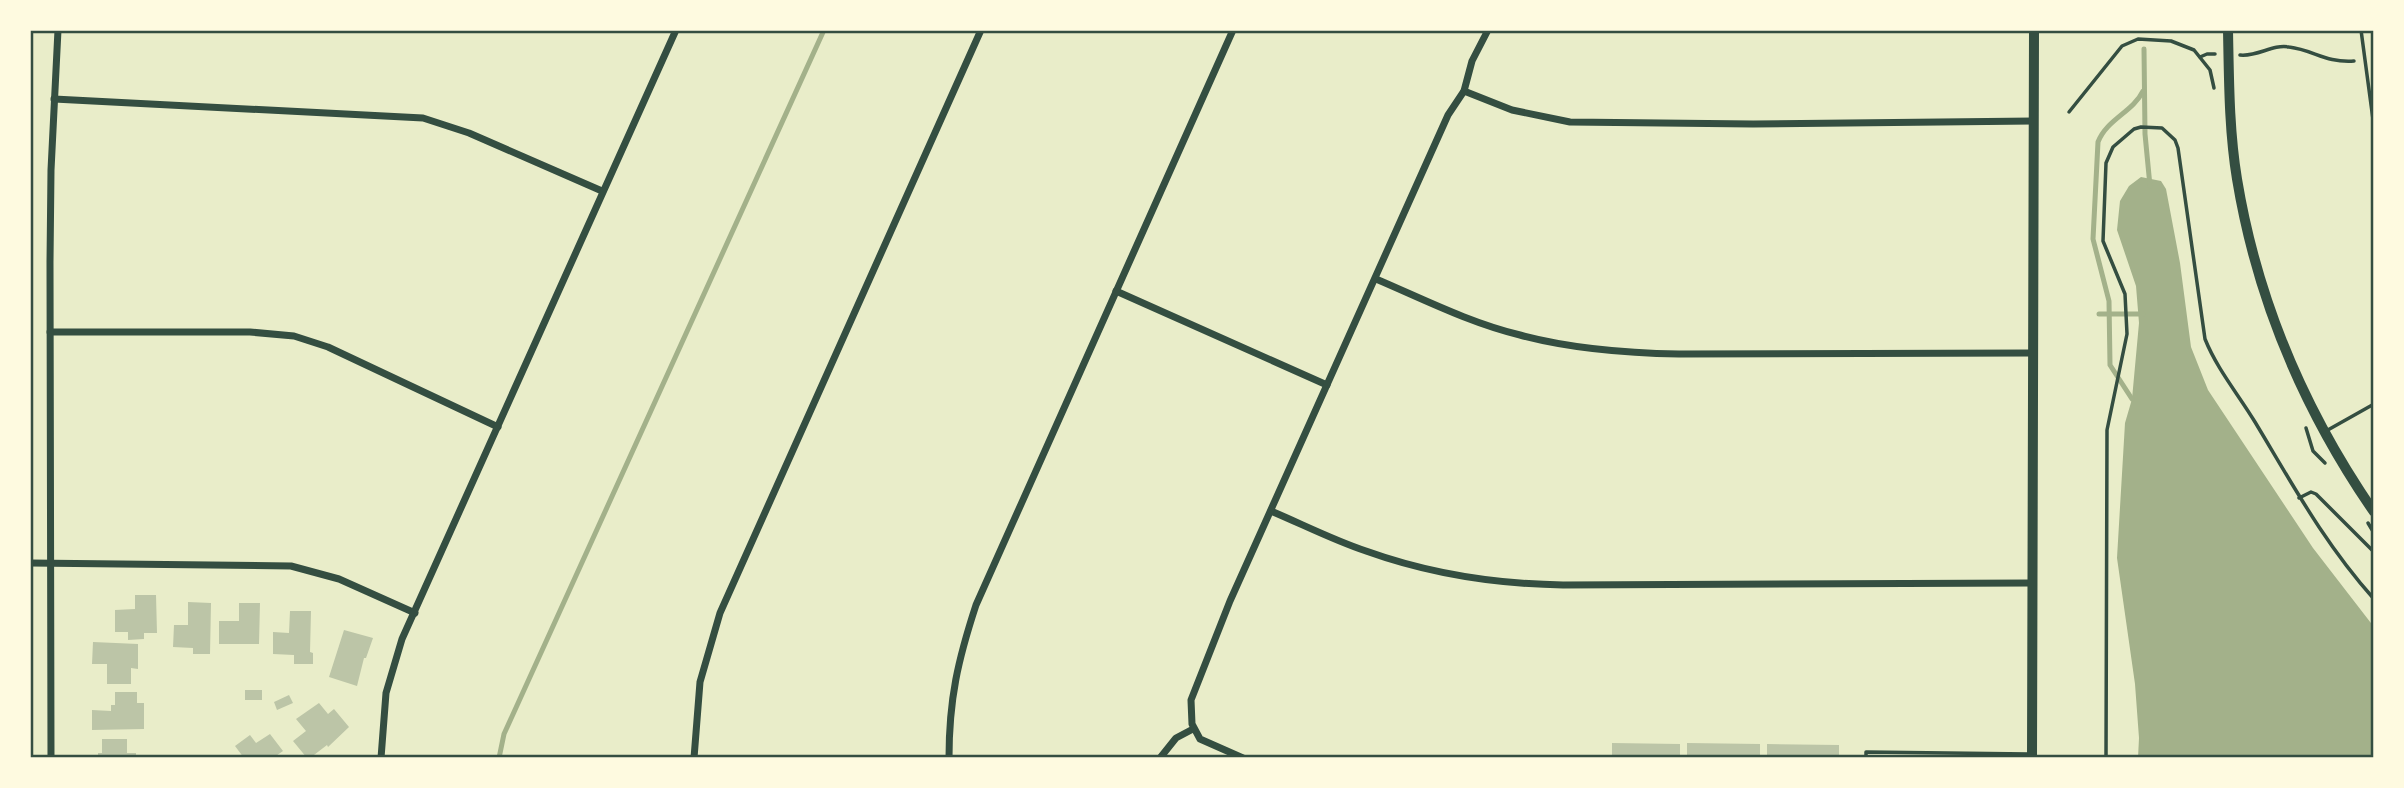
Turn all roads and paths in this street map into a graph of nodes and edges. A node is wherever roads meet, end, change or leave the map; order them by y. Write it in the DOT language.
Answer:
graph roads {
  1 [pos="58,30"];
  2 [pos="676,30"];
  3 [pos="981,30"];
  4 [pos="1233,30"];
  5 [pos="1488,30"];
  6 [pos="2034,30"];
  7 [pos="2228,30"];
  8 [pos="2361,30"];
  9 [pos="2218,54"];
  10 [pos="2240,55"];
  11 [pos="2200,57"];
  12 [pos="2354,61"];
  13 [pos="1464,91"];
  14 [pos="2215,93"];
  15 [pos="54,99"];
  16 [pos="2069,112"];
  17 [pos="2033,121"];
  18 [pos="2374,127"];
  19 [pos="602,191"];
  20 [pos="1376,279"];
  21 [pos="1116,291"];
  22 [pos="50,332"];
  23 [pos="2032,353"];
  24 [pos="1327,385"];
  25 [pos="2374,404"];
  26 [pos="2304,424"];
  27 [pos="498,427"];
  28 [pos="2324,432"];
  29 [pos="2328,466"];
  30 [pos="2299,498"];
  31 [pos="1271,511"];
  32 [pos="2374,512"];
  33 [pos="2367,522"];
  34 [pos="2374,533"];
  35 [pos="2374,552"];
  36 [pos="30,564"];
  37 [pos="50,564"];
  38 [pos="2032,583"];
  39 [pos="2374,599"];
  40 [pos="415,613"];
  41 [pos="1193,730"];
  42 [pos="1932,752"];
  43 [pos="1982,756"];
  44 [pos="2032,756"];
  45 [pos="51,758"];
  46 [pos="381,758"];
  47 [pos="694,758"];
  48 [pos="949,758"];
  49 [pos="1160,758"];
  50 [pos="1243,758"];
  51 [pos="1866,758"];
  52 [pos="1932,758"];
  53 [pos="2106,758"];
  1 -- 15 [label="street"];
  2 -- 19 [label="street"];
  3 -- 47 [label="street"];
  4 -- 21 [label="street"];
  5 -- 13 [label="street"];
  6 -- 17 [label="main road"];
  7 -- 28 [label="street"];
  8 -- 18 [label="lane"];
  9 -- 11 [label="path"];
  10 -- 12 [label="path"];
  11 -- 14 [label="path"];
  11 -- 16 [label="path"];
  13 -- 17 [label="street"];
  13 -- 20 [label="street"];
  15 -- 19 [label="street"];
  15 -- 22 [label="street"];
  17 -- 23 [label="main road"];
  19 -- 27 [label="street"];
  20 -- 23 [label="street"];
  20 -- 24 [label="street"];
  21 -- 24 [label="street"];
  21 -- 48 [label="street"];
  22 -- 27 [label="street"];
  22 -- 37 [label="street"];
  23 -- 38 [label="main road"];
  24 -- 31 [label="street"];
  25 -- 28 [label="lane"];
  26 -- 29 [label="path"];
  27 -- 40 [label="street"];
  28 -- 32 [label="street"];
  30 -- 35 [label="path"];
  30 -- 39 [label="path"];
  30 -- 53 [label="path"];
  31 -- 38 [label="street"];
  31 -- 41 [label="street"];
  33 -- 34 [label="path"];
  36 -- 37 [label="street"];
  37 -- 40 [label="street"];
  37 -- 45 [label="street"];
  38 -- 44 [label="main road"];
  40 -- 46 [label="street"];
  41 -- 49 [label="street"];
  41 -- 50 [label="street"];
  42 -- 43 [label="lane"];
  42 -- 51 [label="lane"];
  42 -- 52 [label="lane"];
  43 -- 44 [label="lane"];
}
